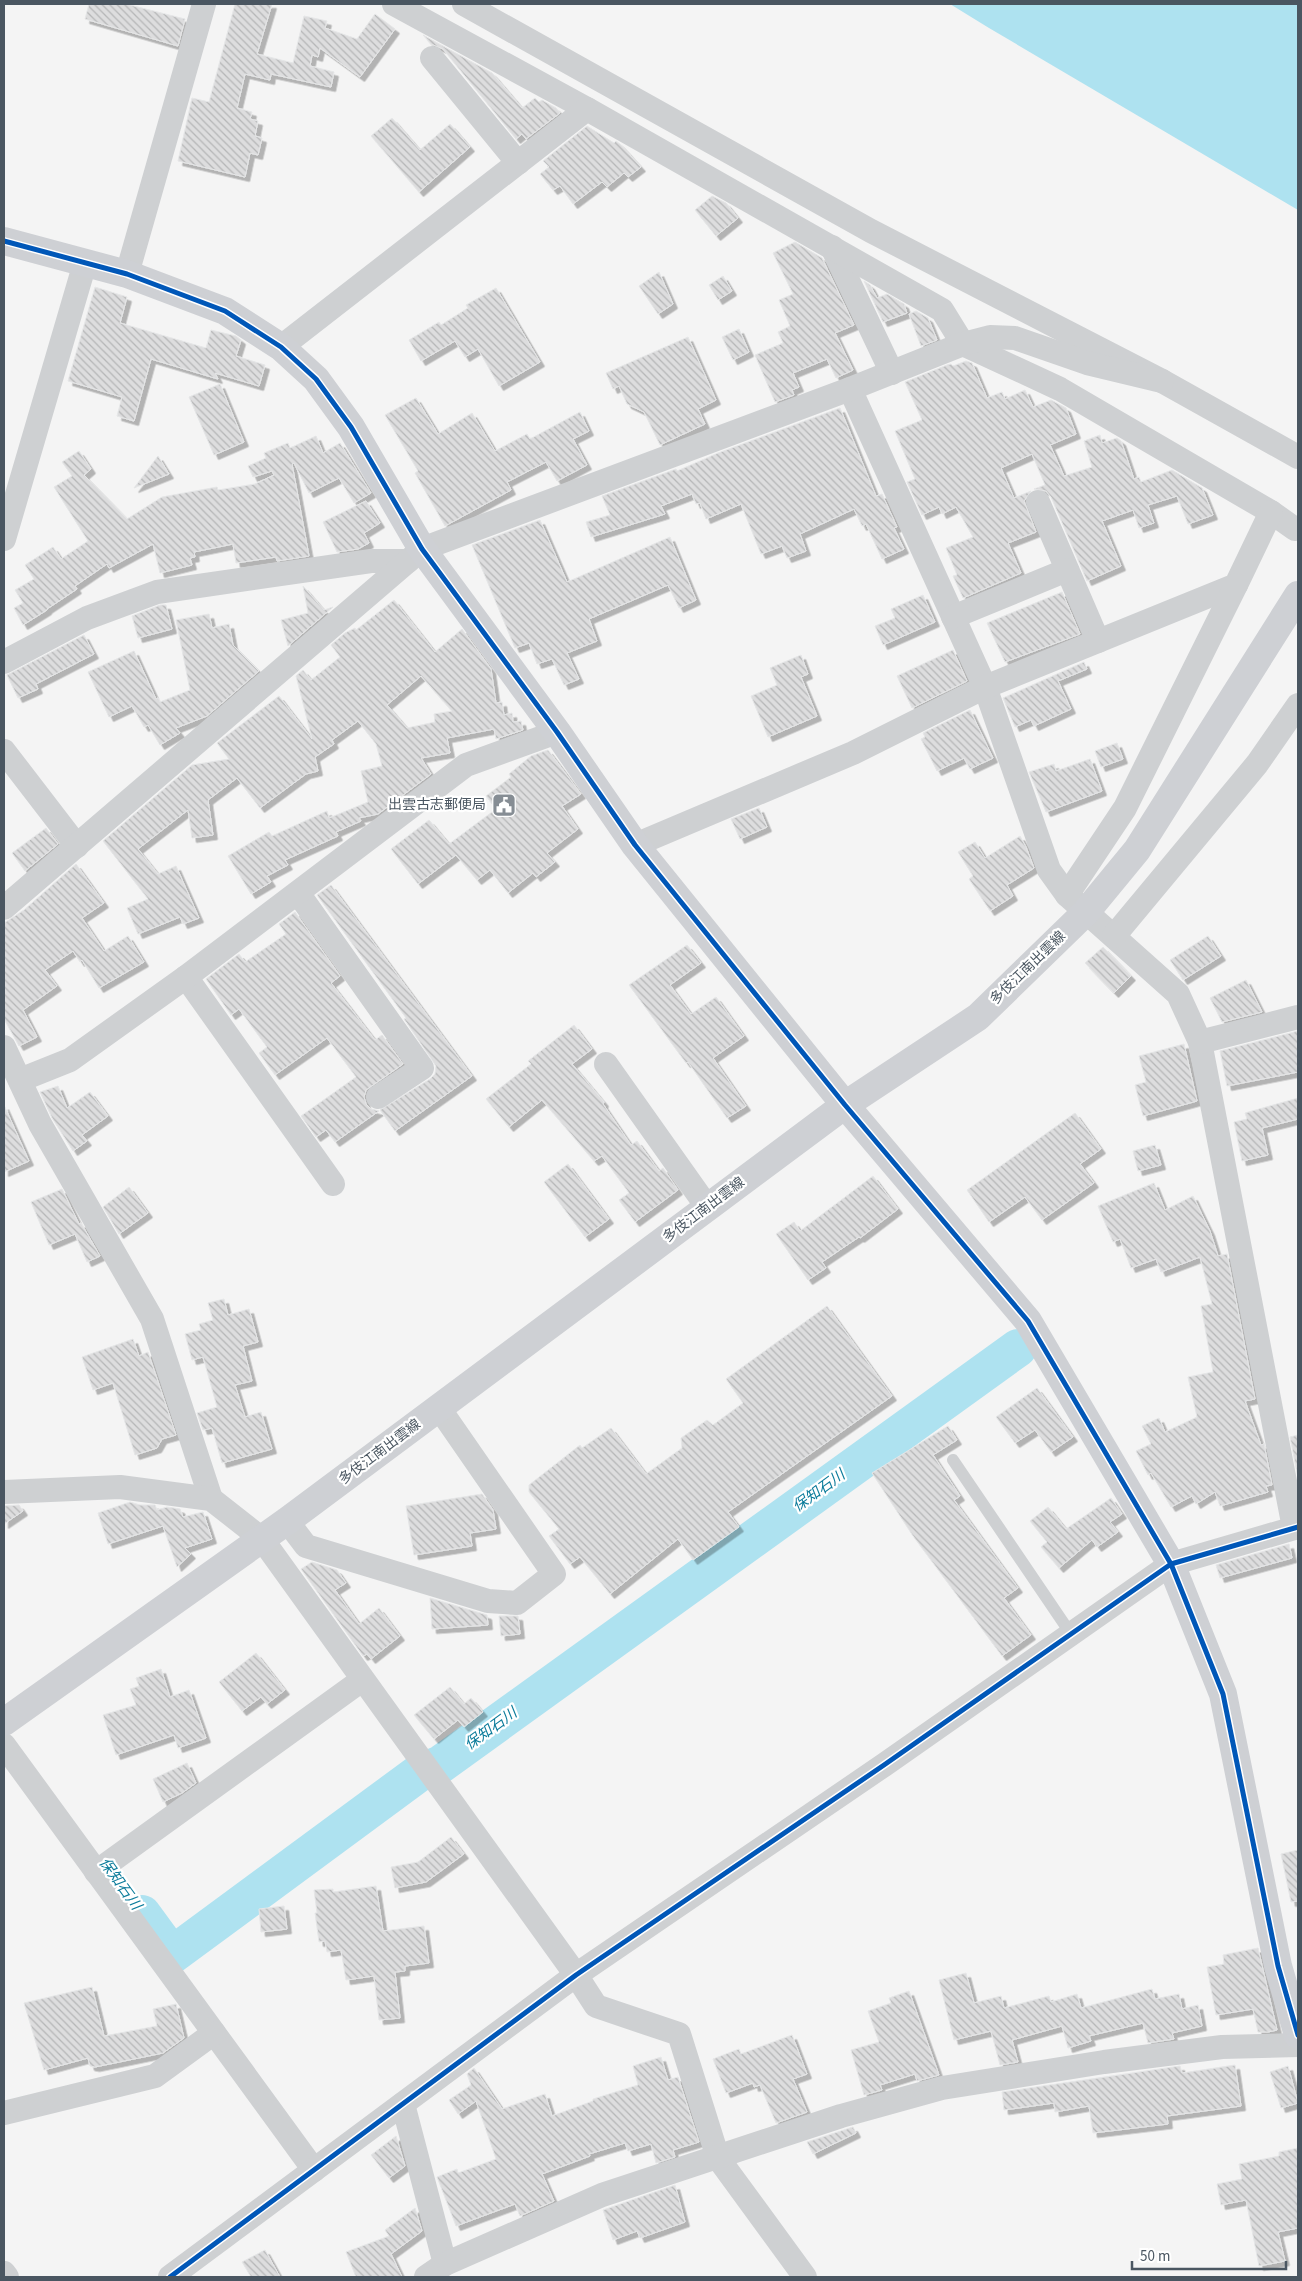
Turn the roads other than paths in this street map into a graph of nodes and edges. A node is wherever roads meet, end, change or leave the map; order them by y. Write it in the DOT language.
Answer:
graph roads {
  1 [pos="204,4"];
  2 [pos="394,4"];
  3 [pos="464,4"];
  4 [pos="432,58"];
  5 [pos="587,109"];
  6 [pos="518,163"];
  7 [pos="4,241"];
  8 [pos="832,247"];
  9 [pos="85,263"];
  10 [pos="127,274"];
  11 [pos="963,344"];
  12 [pos="281,347"];
  13 [pos="892,373"];
  14 [pos="1162,381"];
  15 [pos="850,389"];
  16 [pos="1298,457"];
  17 [pos="1038,502"];
  18 [pos="1271,512"];
  19 [pos="1295,529"];
  20 [pos="4,539"];
  21 [pos="415,554"];
  22 [pos="1067,570"];
  23 [pos="1236,585"];
  24 [pos="1298,595"];
  25 [pos="953,617"];
  26 [pos="1098,641"];
  27 [pos="4,662"];
  28 [pos="985,686"];
  29 [pos="1298,705"];
  30 [pos="557,732"];
  31 [pos="4,751"];
  32 [pos="635,845"];
  33 [pos="77,846"];
  34 [pos="298,893"];
  35 [pos="1076,903"];
  36 [pos="4,908"];
  37 [pos="1114,936"];
  38 [pos="186,978"];
  39 [pos="1298,1017"];
  40 [pos="1200,1042"];
  41 [pos="4,1048"];
  42 [pos="606,1064"];
  43 [pos="20,1080"];
  44 [pos="378,1097"];
  45 [pos="845,1105"];
  46 [pos="333,1184"];
  47 [pos="708,1208"];
  48 [pos="439,1408"];
  49 [pos="953,1460"];
  50 [pos="4,1492"];
  51 [pos="211,1500"];
  52 [pos="287,1521"];
  53 [pos="1296,1528"];
  54 [pos="262,1538"];
  55 [pos="1171,1564"];
  56 [pos="1071,1634"];
  57 [pos="362,1680"];
  58 [pos="4,1722"];
  59 [pos="4,1745"];
  60 [pos="96,1872"];
  61 [pos="576,1975"];
  62 [pos="214,2034"];
  63 [pos="1298,2035"];
  64 [pos="1298,2044"];
  65 [pos="402,2104"];
  66 [pos="4,2113"];
  67 [pos="718,2158"];
  68 [pos="314,2170"];
  69 [pos="436,2271"];
  70 [pos="4,2273"];
  71 [pos="7,2277"];
  72 [pos="170,2277"];
  73 [pos="805,2277"];
  1 -- 10 [label="street"];
  2 -- 5 [label="street"];
  3 -- 14 [label="street"];
  4 -- 6 [label="street"];
  5 -- 6 [label="street"];
  5 -- 8 [label="street"];
  6 -- 12 [label="street"];
  7 -- 9 [label="street"];
  8 -- 11 [label="street"];
  8 -- 13 [label="street"];
  9 -- 10 [label="street"];
  9 -- 20 [label="street"];
  10 -- 12 [label="street"];
  11 -- 13 [label="street"];
  11 -- 14 [label="street"];
  11 -- 18 [label="street"];
  12 -- 21 [label="street"];
  13 -- 15 [label="street"];
  14 -- 16 [label="street"];
  15 -- 21 [label="street"];
  15 -- 25 [label="street"];
  17 -- 22 [label="street"];
  18 -- 19 [label="street"];
  18 -- 23 [label="street"];
  21 -- 27 [label="street"];
  21 -- 30 [label="street"];
  21 -- 33 [label="street"];
  22 -- 25 [label="street"];
  22 -- 26 [label="street"];
  23 -- 26 [label="street"];
  23 -- 35 [label="street"];
  24 -- 35 [label="street, 多伎江南出雲線"];
  25 -- 28 [label="street"];
  26 -- 28 [label="street"];
  28 -- 32 [label="street"];
  28 -- 35 [label="street"];
  29 -- 37 [label="street"];
  30 -- 32 [label="street"];
  30 -- 34 [label="street"];
  31 -- 33 [label="street"];
  32 -- 45 [label="street"];
  33 -- 36 [label="street"];
  34 -- 38 [label="street"];
  34 -- 44 [label="street"];
  35 -- 37 [label="street"];
  35 -- 45 [label="street, 多伎江南出雲線"];
  37 -- 40 [label="street"];
  38 -- 43 [label="street"];
  38 -- 46 [label="street"];
  39 -- 40 [label="street"];
  40 -- 53 [label="street"];
  41 -- 43 [label="street"];
  42 -- 47 [label="street"];
  43 -- 51 [label="street"];
  45 -- 47 [label="street, 多伎江南出雲線"];
  45 -- 55 [label="street"];
  47 -- 48 [label="street, 多伎江南出雲線"];
  48 -- 52 [label="street, 多伎江南出雲線"];
  48 -- 52 [label="street"];
  49 -- 56 [label="lane"];
  50 -- 51 [label="street"];
  51 -- 54 [label="street"];
  52 -- 54 [label="street, 多伎江南出雲線"];
  53 -- 55 [label="street"];
  54 -- 57 [label="street"];
  54 -- 58 [label="street, 多伎江南出雲線"];
  55 -- 56 [label="street"];
  55 -- 63 [label="street"];
  56 -- 61 [label="street"];
  57 -- 60 [label="street"];
  57 -- 61 [label="street"];
  59 -- 60 [label="street"];
  60 -- 62 [label="street"];
  61 -- 65 [label="street"];
  61 -- 67 [label="street"];
  62 -- 66 [label="street"];
  62 -- 68 [label="street"];
  64 -- 67 [label="street"];
  65 -- 68 [label="street"];
  65 -- 69 [label="street"];
  67 -- 69 [label="street"];
  67 -- 73 [label="street"];
  68 -- 72 [label="street"];
  70 -- 71 [label="street"];
}
